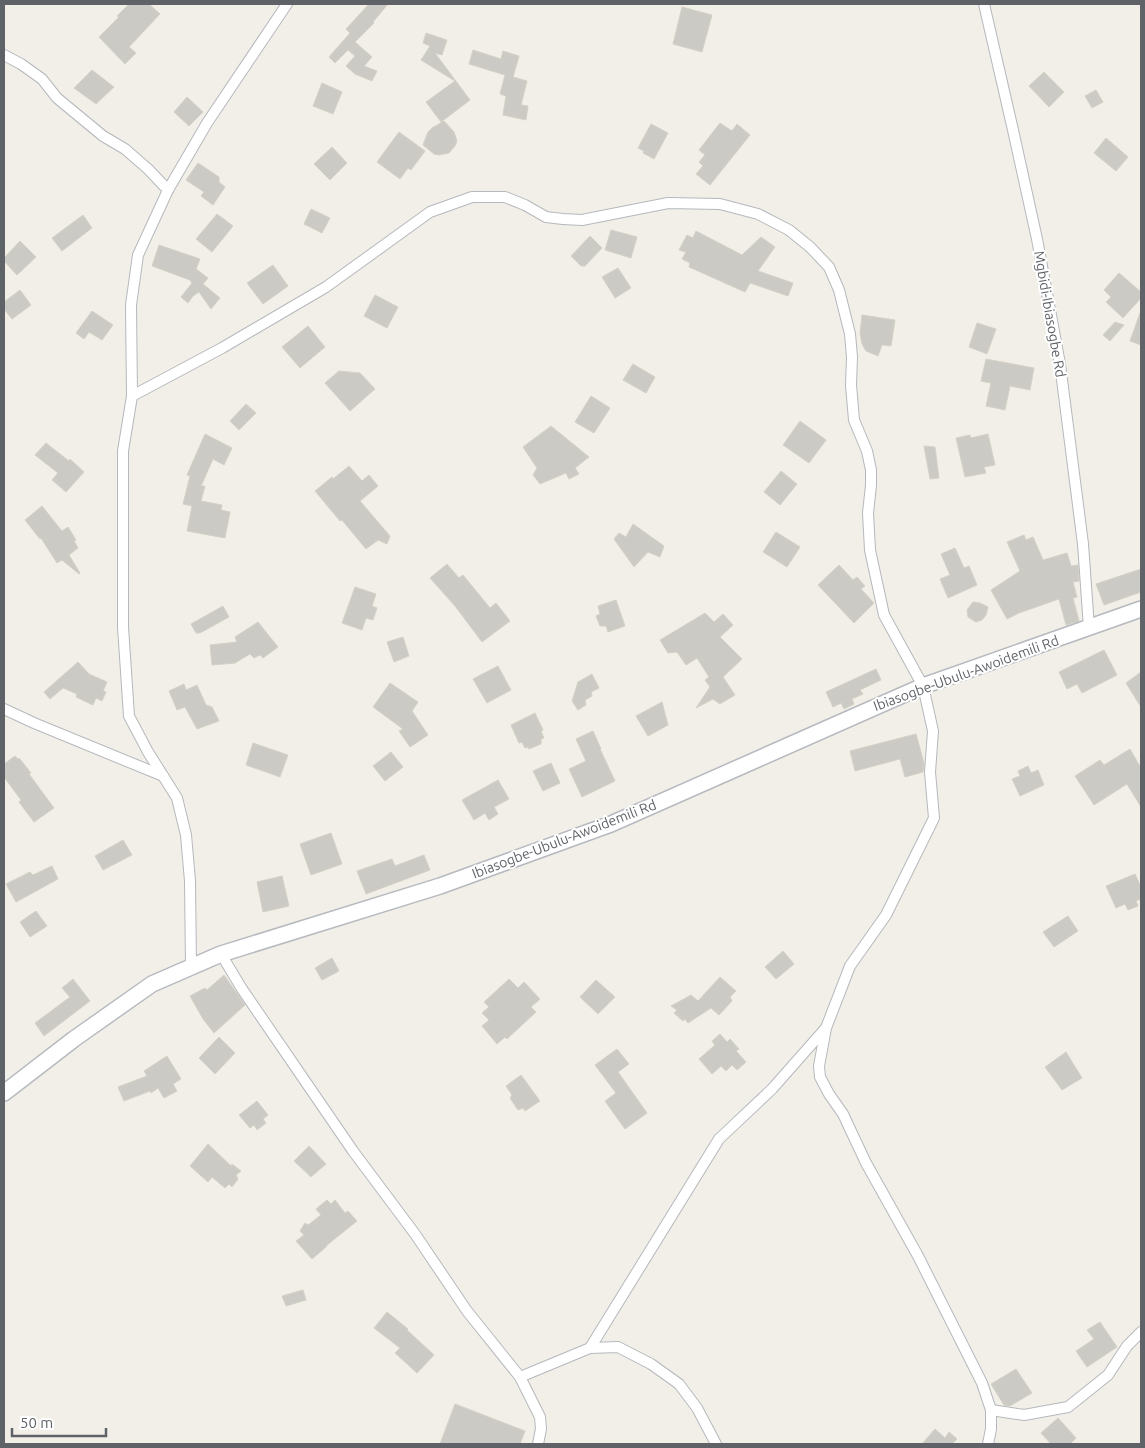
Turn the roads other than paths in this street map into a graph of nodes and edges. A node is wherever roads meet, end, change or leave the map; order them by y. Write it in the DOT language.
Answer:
graph roads {
  1 [pos="287,4"];
  2 [pos="984,4"];
  3 [pos="4,55"];
  4 [pos="168,190"];
  5 [pos="132,396"];
  6 [pos="1141,609"];
  7 [pos="1089,628"];
  8 [pos="923,686"];
  9 [pos="4,709"];
  10 [pos="163,776"];
  11 [pos="221,954"];
  12 [pos="192,966"];
  13 [pos="826,1028"];
  14 [pos="803,1055"];
  15 [pos="819,1066"];
  16 [pos="4,1093"];
  17 [pos="1141,1332"];
  18 [pos="590,1348"];
  19 [pos="520,1377"];
  20 [pos="992,1410"];
  21 [pos="538,1444"];
  22 [pos="716,1444"];
  23 [pos="988,1444"];
  1 -- 4 [label="street"];
  2 -- 7 [label="street, Mgbidi-Ibiasogbe Rd"];
  3 -- 4 [label="street"];
  4 -- 5 [label="street"];
  5 -- 8 [label="street"];
  5 -- 10 [label="street"];
  6 -- 7 [label="street, Ibiasogbe-Ubulu-Awoidemili Rd"];
  7 -- 8 [label="street, Ibiasogbe-Ubulu-Awoidemili Rd"];
  8 -- 11 [label="street, Ibiasogbe-Ubulu-Awoidemili Rd"];
  8 -- 13 [label="street"];
  9 -- 10 [label="street"];
  10 -- 12 [label="street"];
  11 -- 12 [label="street, Ibiasogbe-Ubulu-Awoidemili Rd"];
  11 -- 19 [label="street"];
  12 -- 16 [label="street, Ibiasogbe-Ubulu-Awoidemili Rd"];
  13 -- 14 [label="street"];
  13 -- 15 [label="street"];
  14 -- 15 [label="street"];
  14 -- 18 [label="street"];
  15 -- 20 [label="street"];
  17 -- 20 [label="street"];
  18 -- 19 [label="street"];
  18 -- 22 [label="street"];
  19 -- 21 [label="street"];
  20 -- 23 [label="street"];
}
